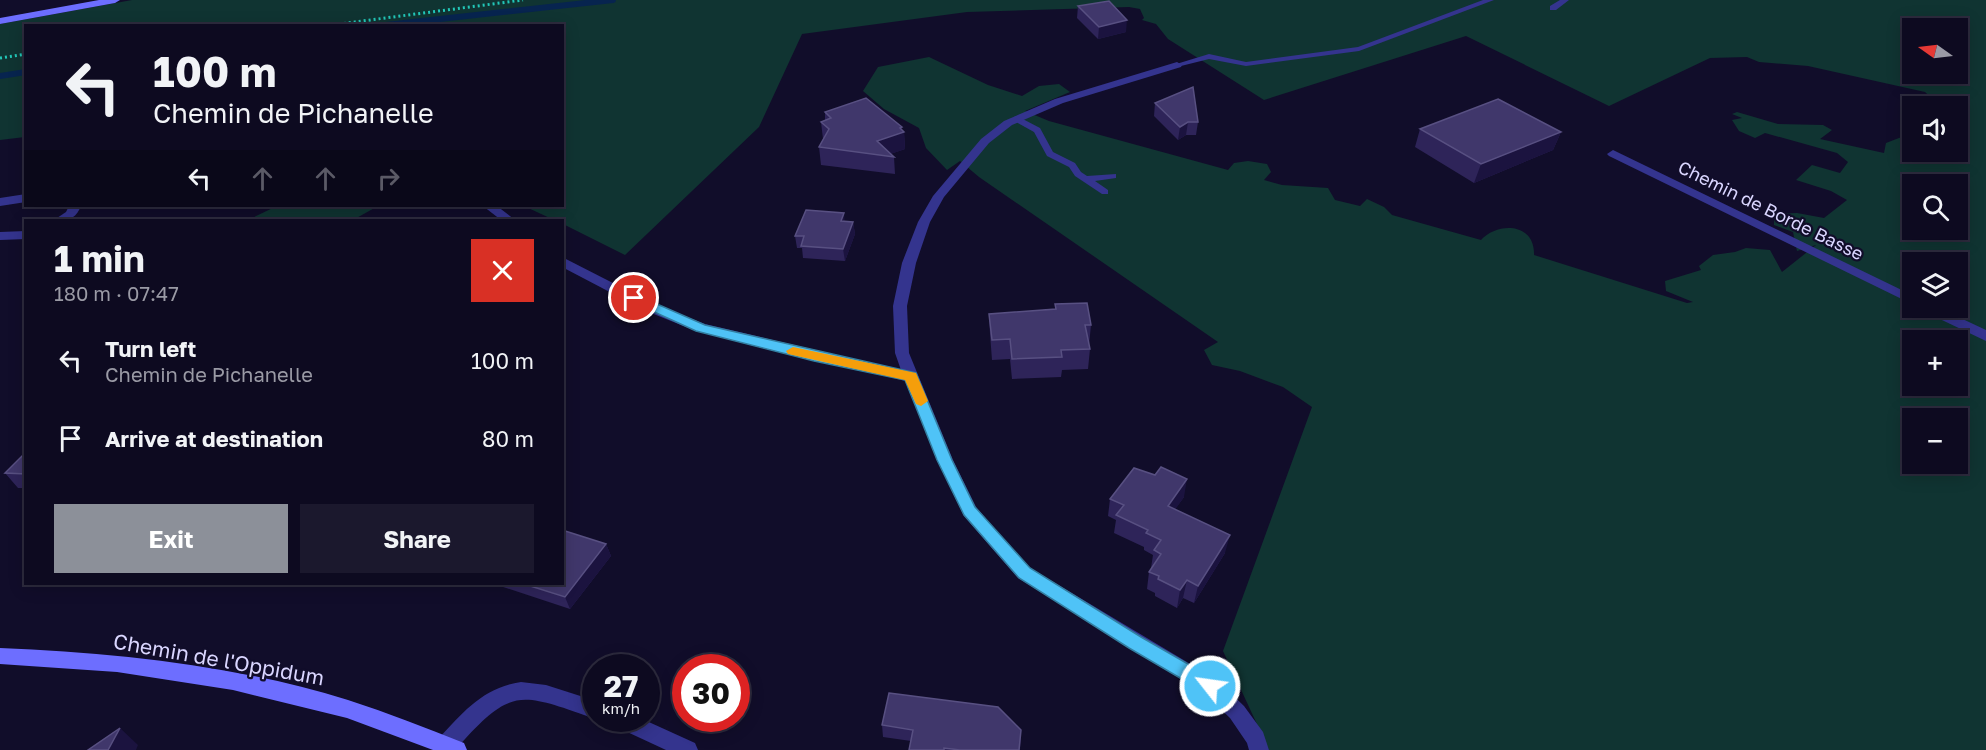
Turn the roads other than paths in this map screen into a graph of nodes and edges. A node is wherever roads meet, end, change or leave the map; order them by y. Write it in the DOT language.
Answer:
graph roads {
  1 [pos="115,0"];
  2 [pos="1490,0"];
  3 [pos="1565,0"];
  4 [pos="1553,8"];
  5 [pos="0,21"];
  6 [pos="1177,65"];
  7 [pos="1017,119"];
  8 [pos="1613,154"];
  9 [pos="1113,176"];
  10 [pos="1085,179"];
  11 [pos="1105,192"];
  12 [pos="24,198"];
  13 [pos="0,202"];
  14 [pos="74,207"];
  15 [pos="490,207"];
  16 [pos="62,219"];
  17 [pos="508,219"];
  18 [pos="24,235"];
  19 [pos="0,236"];
  20 [pos="564,262"];
  21 [pos="1902,295"];
  22 [pos="1949,318"];
  23 [pos="1986,336"];
  24 [pos="911,377"];
  25 [pos="0,656"];
  26 [pos="582,705"];
  27 [pos="648,732"];
  28 [pos="451,748"];
  29 [pos="688,750"];
  30 [pos="1259,750"];
  1 -- 5 [label="street"];
  2 -- 6 [label="lane"];
  3 -- 4 [label="lane"];
  6 -- 7 [label="street"];
  7 -- 10 [label="lane"];
  7 -- 24 [label="street"];
  8 -- 21 [label="street, Chemin de Borde Basse"];
  9 -- 10 [label="lane"];
  10 -- 11 [label="lane"];
  12 -- 13 [label="street"];
  14 -- 16 [label="street"];
  15 -- 17 [label="street"];
  18 -- 19 [label="street"];
  20 -- 24 [label="street"];
  22 -- 23 [label="street"];
  24 -- 30 [label="street"];
  25 -- 28 [label="street, Chemin de l'Oppidum"];
  26 -- 28 [label="street"];
  27 -- 29 [label="street"];
}
